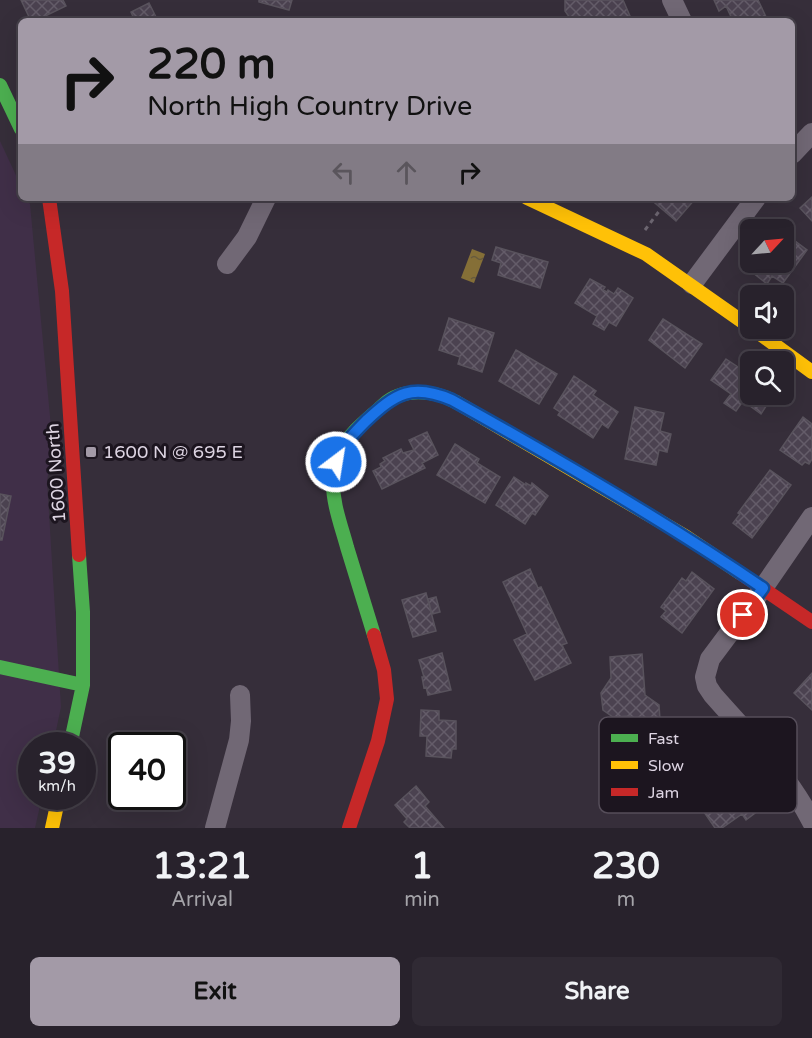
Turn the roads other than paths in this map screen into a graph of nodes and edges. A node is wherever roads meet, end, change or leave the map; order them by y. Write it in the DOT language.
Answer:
graph roads {
  1 [pos="672,0"];
  2 [pos="681,18"];
  3 [pos="0,85"];
  4 [pos="18,123"];
  5 [pos="812,133"];
  6 [pos="795,151"];
  7 [pos="49,201"];
  8 [pos="265,201"];
  9 [pos="533,201"];
  10 [pos="754,201"];
  11 [pos="227,264"];
  12 [pos="692,285"];
  13 [pos="740,320"];
  14 [pos="766,339"];
  15 [pos="812,372"];
  16 [pos="812,517"];
  17 [pos="763,588"];
  18 [pos="812,622"];
  19 [pos="0,667"];
  20 [pos="83,685"];
  21 [pos="240,694"];
  22 [pos="733,717"];
  23 [pos="73,732"];
  24 [pos="797,796"];
  25 [pos="56,810"];
  26 [pos="812,822"];
  27 [pos="52,828"];
  28 [pos="215,828"];
  29 [pos="349,828"];
  1 -- 2 [label="street"];
  3 -- 4 [label="street"];
  5 -- 6 [label="street"];
  7 -- 20 [label="street, 1600 North"];
  8 -- 11 [label="street"];
  9 -- 12 [label="street"];
  10 -- 12 [label="street"];
  12 -- 13 [label="street"];
  14 -- 15 [label="street"];
  16 -- 17 [label="street"];
  17 -- 18 [label="street"];
  17 -- 22 [label="street"];
  17 -- 29 [label="street"];
  19 -- 20 [label="street"];
  20 -- 23 [label="street, 1600 North"];
  21 -- 28 [label="street"];
  24 -- 26 [label="street"];
  25 -- 27 [label="street"];
}
